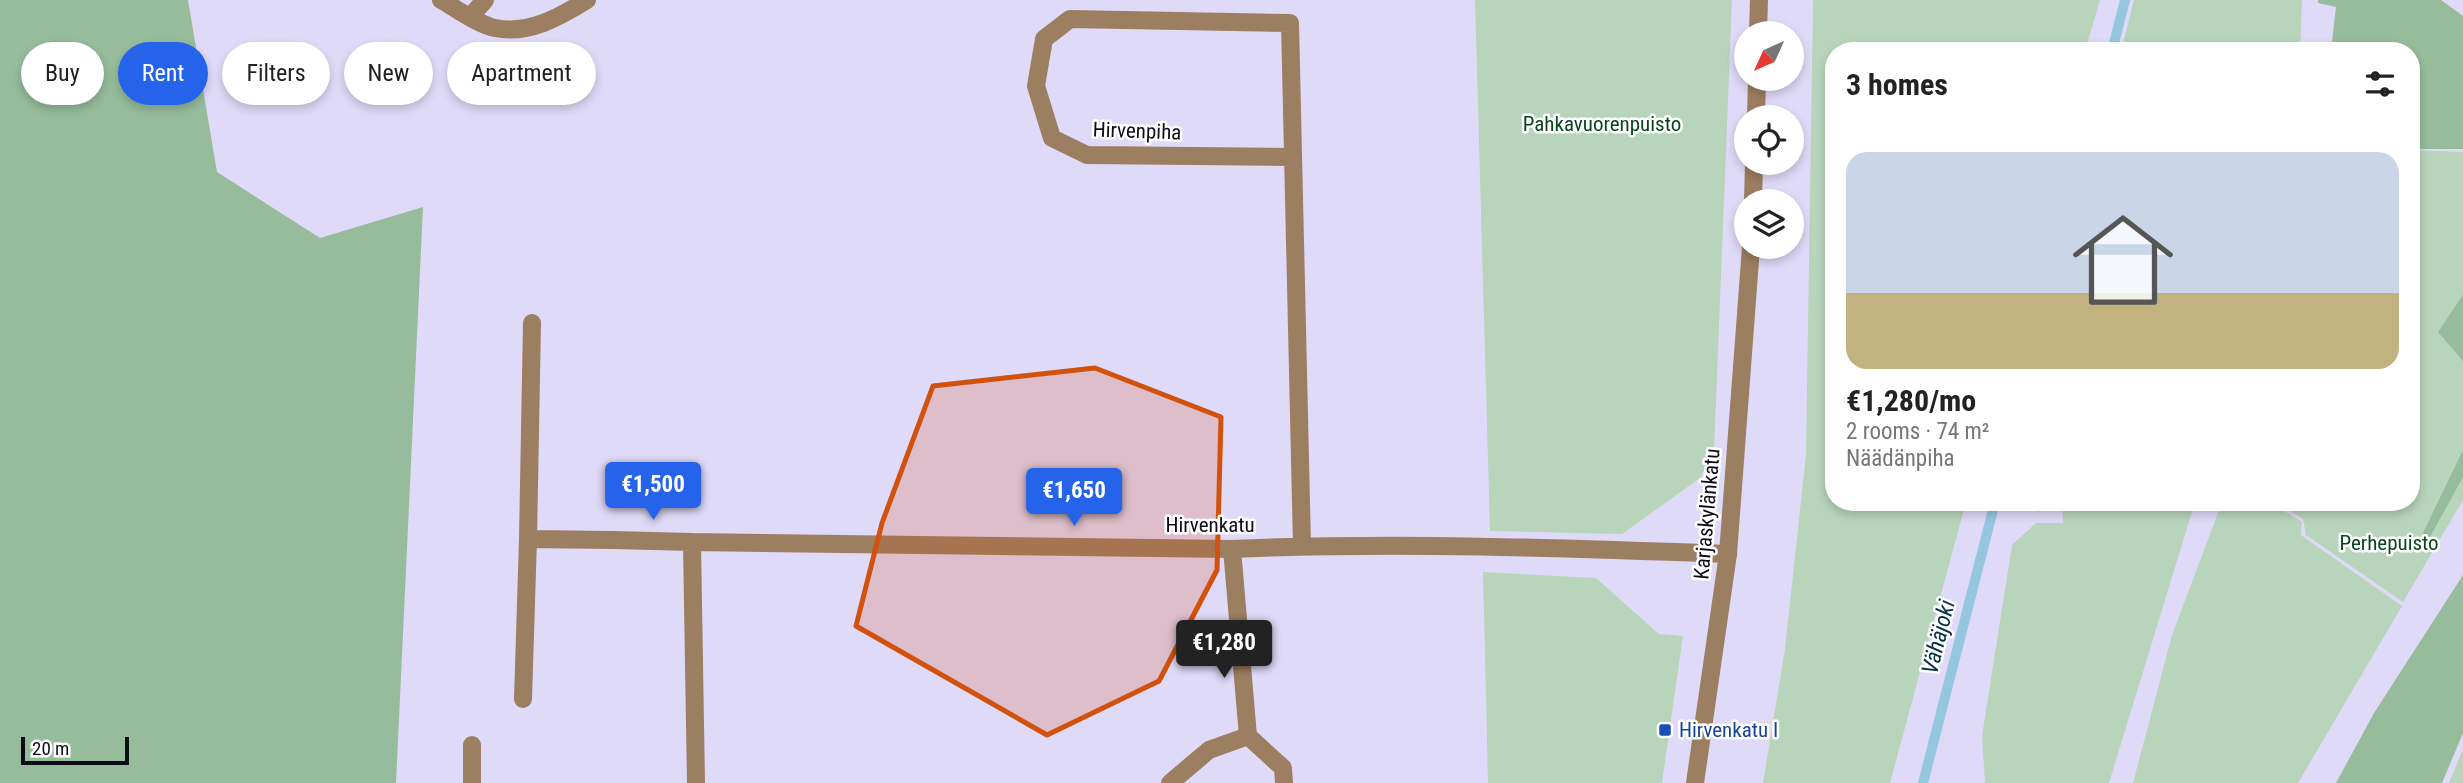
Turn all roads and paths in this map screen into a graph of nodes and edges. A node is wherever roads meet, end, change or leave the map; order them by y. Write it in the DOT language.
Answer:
graph roads {
  1 [pos="441,0"];
  2 [pos="485,0"];
  3 [pos="587,0"];
  4 [pos="1759,0"];
  5 [pos="471,16"];
  6 [pos="1758,21"];
  7 [pos="1292,157"];
  8 [pos="1750,259"];
  9 [pos="532,323"];
  10 [pos="528,539"];
  11 [pos="692,542"];
  12 [pos="1303,546"];
  13 [pos="1233,549"];
  14 [pos="1728,554"];
  15 [pos="523,699"];
  16 [pos="1248,736"];
  17 [pos="472,745"];
  18 [pos="472,783"];
  19 [pos="696,783"];
  20 [pos="1170,783"];
  21 [pos="1284,783"];
  22 [pos="1695,783"];
  1 -- 5 [label="street"];
  2 -- 5 [label="street"];
  3 -- 5 [label="street"];
  4 -- 6 [label="street"];
  7 -- 7 [label="street, Hirvenpiha"];
  7 -- 12 [label="street, Hirvenpiha"];
  8 -- 14 [label="street, Karjaskylänkatu"];
  9 -- 10 [label="street"];
  10 -- 11 [label="street, Hirvenkatu"];
  10 -- 15 [label="street"];
  11 -- 13 [label="street, Hirvenkatu"];
  11 -- 19 [label="street"];
  12 -- 13 [label="street, Hirvenkatu"];
  12 -- 14 [label="street, Hirvenkatu"];
  13 -- 16 [label="street"];
  14 -- 22 [label="street, Karjaskylänkatu"];
  16 -- 20 [label="street"];
  16 -- 21 [label="street"];
  17 -- 18 [label="street"];
}
